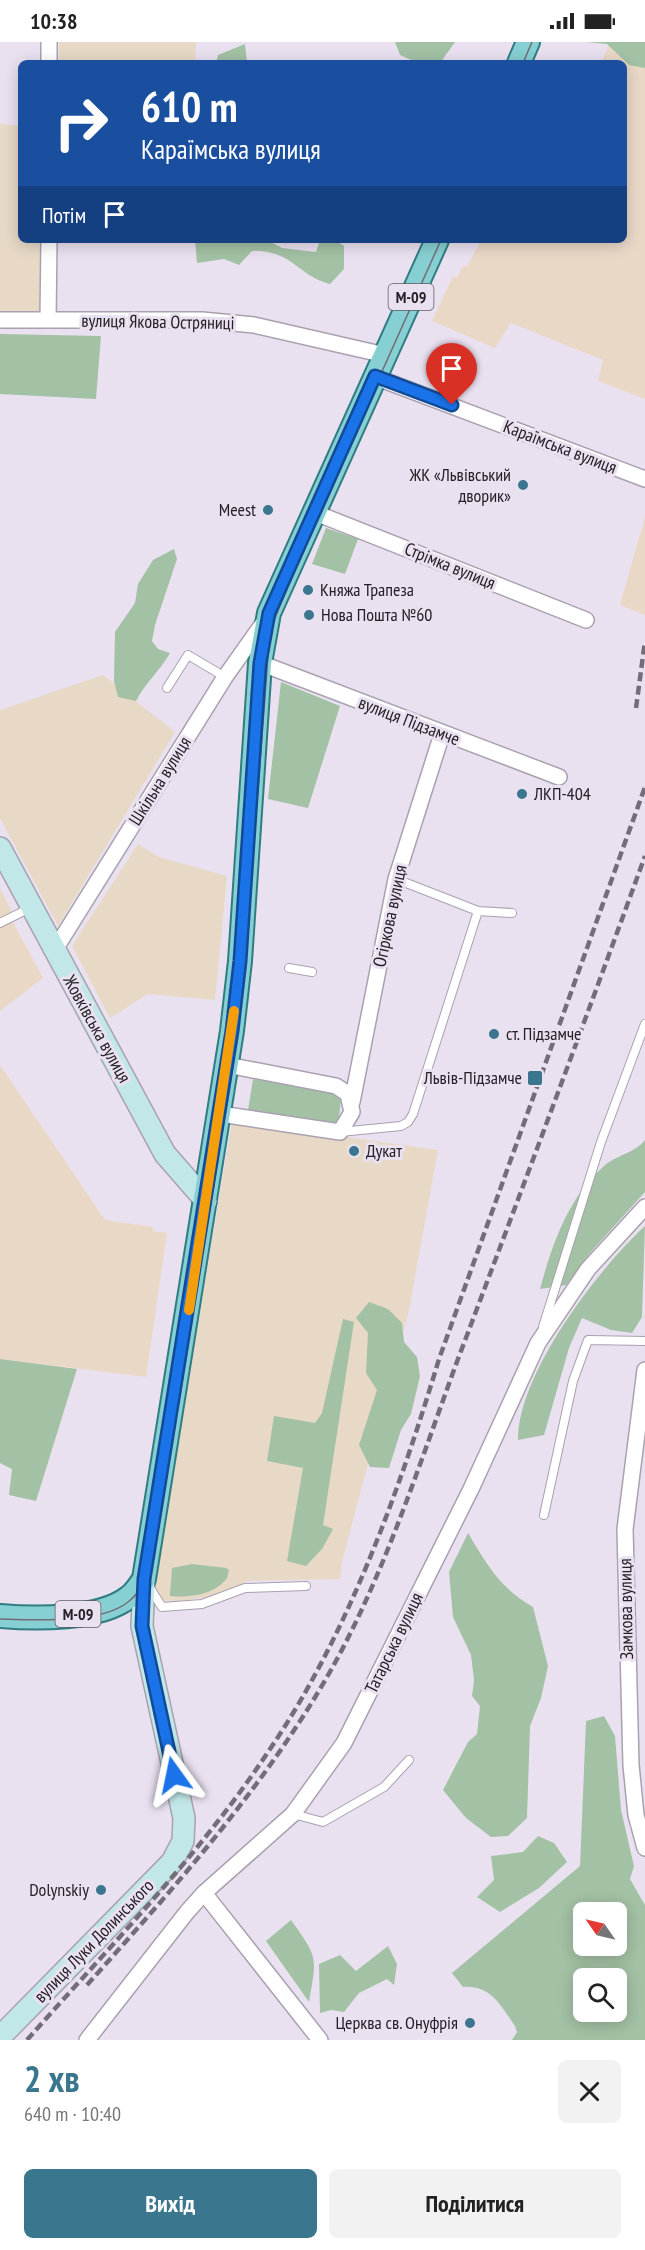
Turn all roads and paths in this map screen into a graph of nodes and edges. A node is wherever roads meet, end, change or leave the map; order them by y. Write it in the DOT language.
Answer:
graph roads {
  1 [pos="49,42"];
  2 [pos="528,42"];
  3 [pos="49,60"];
  4 [pos="520,60"];
  5 [pos="49,243"];
  6 [pos="436,243"];
  7 [pos="0,320"];
  8 [pos="48,320"];
  9 [pos="385,355"];
  10 [pos="375,376"];
  11 [pos="645,479"];
  12 [pos="313,512"];
  13 [pos="269,613"];
  14 [pos="586,620"];
  15 [pos="260,663"];
  16 [pos="225,677"];
  17 [pos="167,688"];
  18 [pos="442,734"];
  19 [pos="559,777"];
  20 [pos="0,848"];
  21 [pos="396,879"];
  22 [pos="31,907"];
  23 [pos="478,911"];
  24 [pos="512,913"];
  25 [pos="0,923"];
  26 [pos="54,951"];
  27 [pos="289,968"];
  28 [pos="312,972"];
  29 [pos="645,1024"];
  30 [pos="227,1065"];
  31 [pos="352,1102"];
  32 [pos="219,1114"];
  33 [pos="340,1132"];
  34 [pos="206,1201"];
  35 [pos="645,1207"];
  36 [pos="645,1341"];
  37 [pos="538,1343"];
  38 [pos="645,1370"];
  39 [pos="544,1515"];
  40 [pos="144,1579"];
  41 [pos="306,1586"];
  42 [pos="0,1616"];
  43 [pos="409,1760"];
  44 [pos="293,1814"];
  45 [pos="645,1848"];
  46 [pos="204,1893"];
  47 [pos="0,2037"];
  48 [pos="87,2040"];
  49 [pos="320,2040"];
  1 -- 3 [label="street"];
  2 -- 4 [label="main road"];
  5 -- 8 [label="street"];
  6 -- 9 [label="main road, М-09"];
  7 -- 8 [label="street, вулиця Якова Остряниці"];
  8 -- 9 [label="street, вулиця Якова Остряниці"];
  9 -- 10 [label="main road, М-09"];
  10 -- 11 [label="street, Караїмська вулиця"];
  10 -- 12 [label="main road, М-09"];
  12 -- 13 [label="main road, М-09"];
  12 -- 14 [label="street, Стрімка вулиця"];
  13 -- 15 [label="main road, М-09"];
  13 -- 16 [label="street, Шкільна вулиця"];
  15 -- 18 [label="street, вулиця Підзамче"];
  15 -- 30 [label="main road, М-09"];
  16 -- 17 [label="lane"];
  16 -- 26 [label="street, Шкільна вулиця"];
  18 -- 19 [label="street, вулиця Підзамче"];
  18 -- 21 [label="street, Огіркова вулиця"];
  20 -- 22 [label="main road, Жовківська вулиця"];
  21 -- 23 [label="lane"];
  21 -- 31 [label="street, Огіркова вулиця"];
  22 -- 25 [label="lane"];
  22 -- 26 [label="main road, Жовківська вулиця"];
  23 -- 24 [label="lane"];
  23 -- 33 [label="lane"];
  26 -- 34 [label="main road, Жовківська вулиця"];
  27 -- 28 [label="lane"];
  29 -- 37 [label="lane"];
  30 -- 31 [label="street"];
  30 -- 32 [label="main road, М-09"];
  31 -- 33 [label="street, Огіркова вулиця"];
  32 -- 33 [label="street"];
  32 -- 34 [label="main road, М-09"];
  34 -- 40 [label="main road, М-09"];
  35 -- 37 [label="street, Татарська вулиця"];
  36 -- 39 [label="lane"];
  37 -- 44 [label="street, Татарська вулиця"];
  38 -- 45 [label="street, Замкова вулиця"];
  40 -- 41 [label="lane"];
  40 -- 42 [label="main road, М-09"];
  40 -- 47 [label="main road, вулиця Луки Долинського"];
  43 -- 44 [label="lane"];
  44 -- 46 [label="street, Татарська вулиця"];
  46 -- 48 [label="street, Татарська вулиця"];
  46 -- 49 [label="street"];
}
